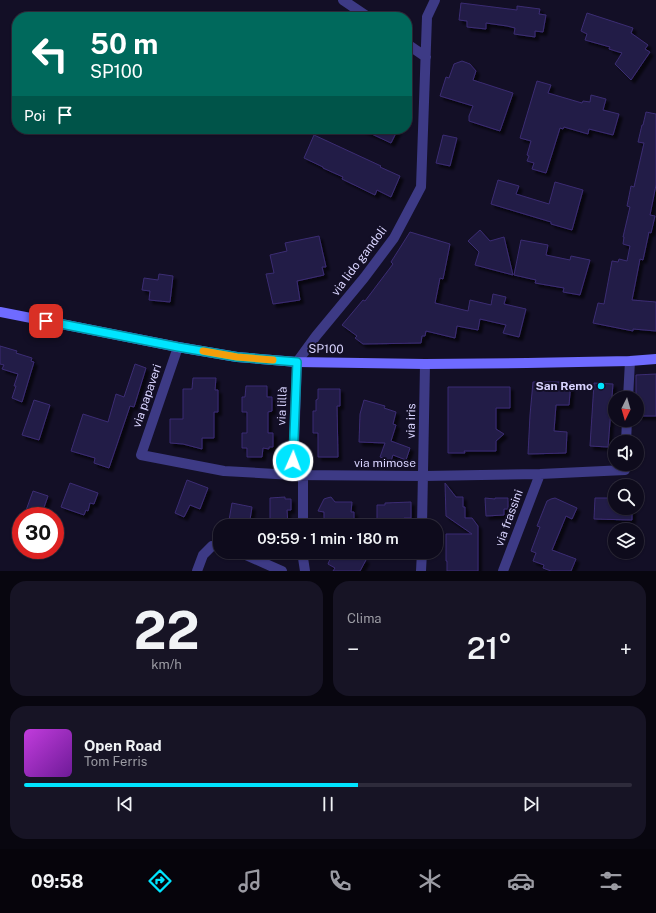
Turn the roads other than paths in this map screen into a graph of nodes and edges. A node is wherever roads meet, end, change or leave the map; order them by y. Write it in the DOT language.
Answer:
graph roads {
  1 [pos="344,0"];
  2 [pos="435,0"];
  3 [pos="361,12"];
  4 [pos="412,47"];
  5 [pos="426,57"];
  6 [pos="0,312"];
  7 [pos="178,347"];
  8 [pos="656,359"];
  9 [pos="630,361"];
  10 [pos="297,362"];
  11 [pos="425,364"];
  12 [pos="628,391"];
  13 [pos="141,454"];
  14 [pos="608,471"];
  15 [pos="540,474"];
  16 [pos="292,476"];
  17 [pos="303,476"];
  18 [pos="424,476"];
  19 [pos="303,519"];
  20 [pos="422,519"];
  21 [pos="213,546"];
  22 [pos="255,559"];
  23 [pos="303,559"];
  24 [pos="422,559"];
  25 [pos="197,571"];
  26 [pos="282,571"];
  27 [pos="305,571"];
  28 [pos="421,571"];
  29 [pos="503,571"];
  1 -- 3 [label="street"];
  2 -- 5 [label="street, via lido gandoli"];
  4 -- 5 [label="street"];
  5 -- 10 [label="street, via lido gandoli"];
  6 -- 7 [label="main road, SP100 / SP100"];
  7 -- 10 [label="main road, SP100 / SP100"];
  7 -- 13 [label="street, via papaveri"];
  8 -- 9 [label="main road, SP100 / SP100"];
  9 -- 11 [label="main road, SP100 / SP100"];
  9 -- 12 [label="street"];
  10 -- 11 [label="main road, SP100 / SP100"];
  10 -- 16 [label="street, via lillà"];
  11 -- 18 [label="street, via iris"];
  13 -- 16 [label="street, via mimose"];
  14 -- 15 [label="street, via mimose"];
  15 -- 18 [label="street, via mimose"];
  15 -- 29 [label="street, via frassini"];
  16 -- 17 [label="street, via mimose"];
  17 -- 18 [label="street, via mimose"];
  17 -- 19 [label="street"];
  18 -- 20 [label="street, via iris"];
  21 -- 25 [label="street"];
  22 -- 26 [label="street"];
  23 -- 27 [label="street"];
  24 -- 28 [label="street"];
}
